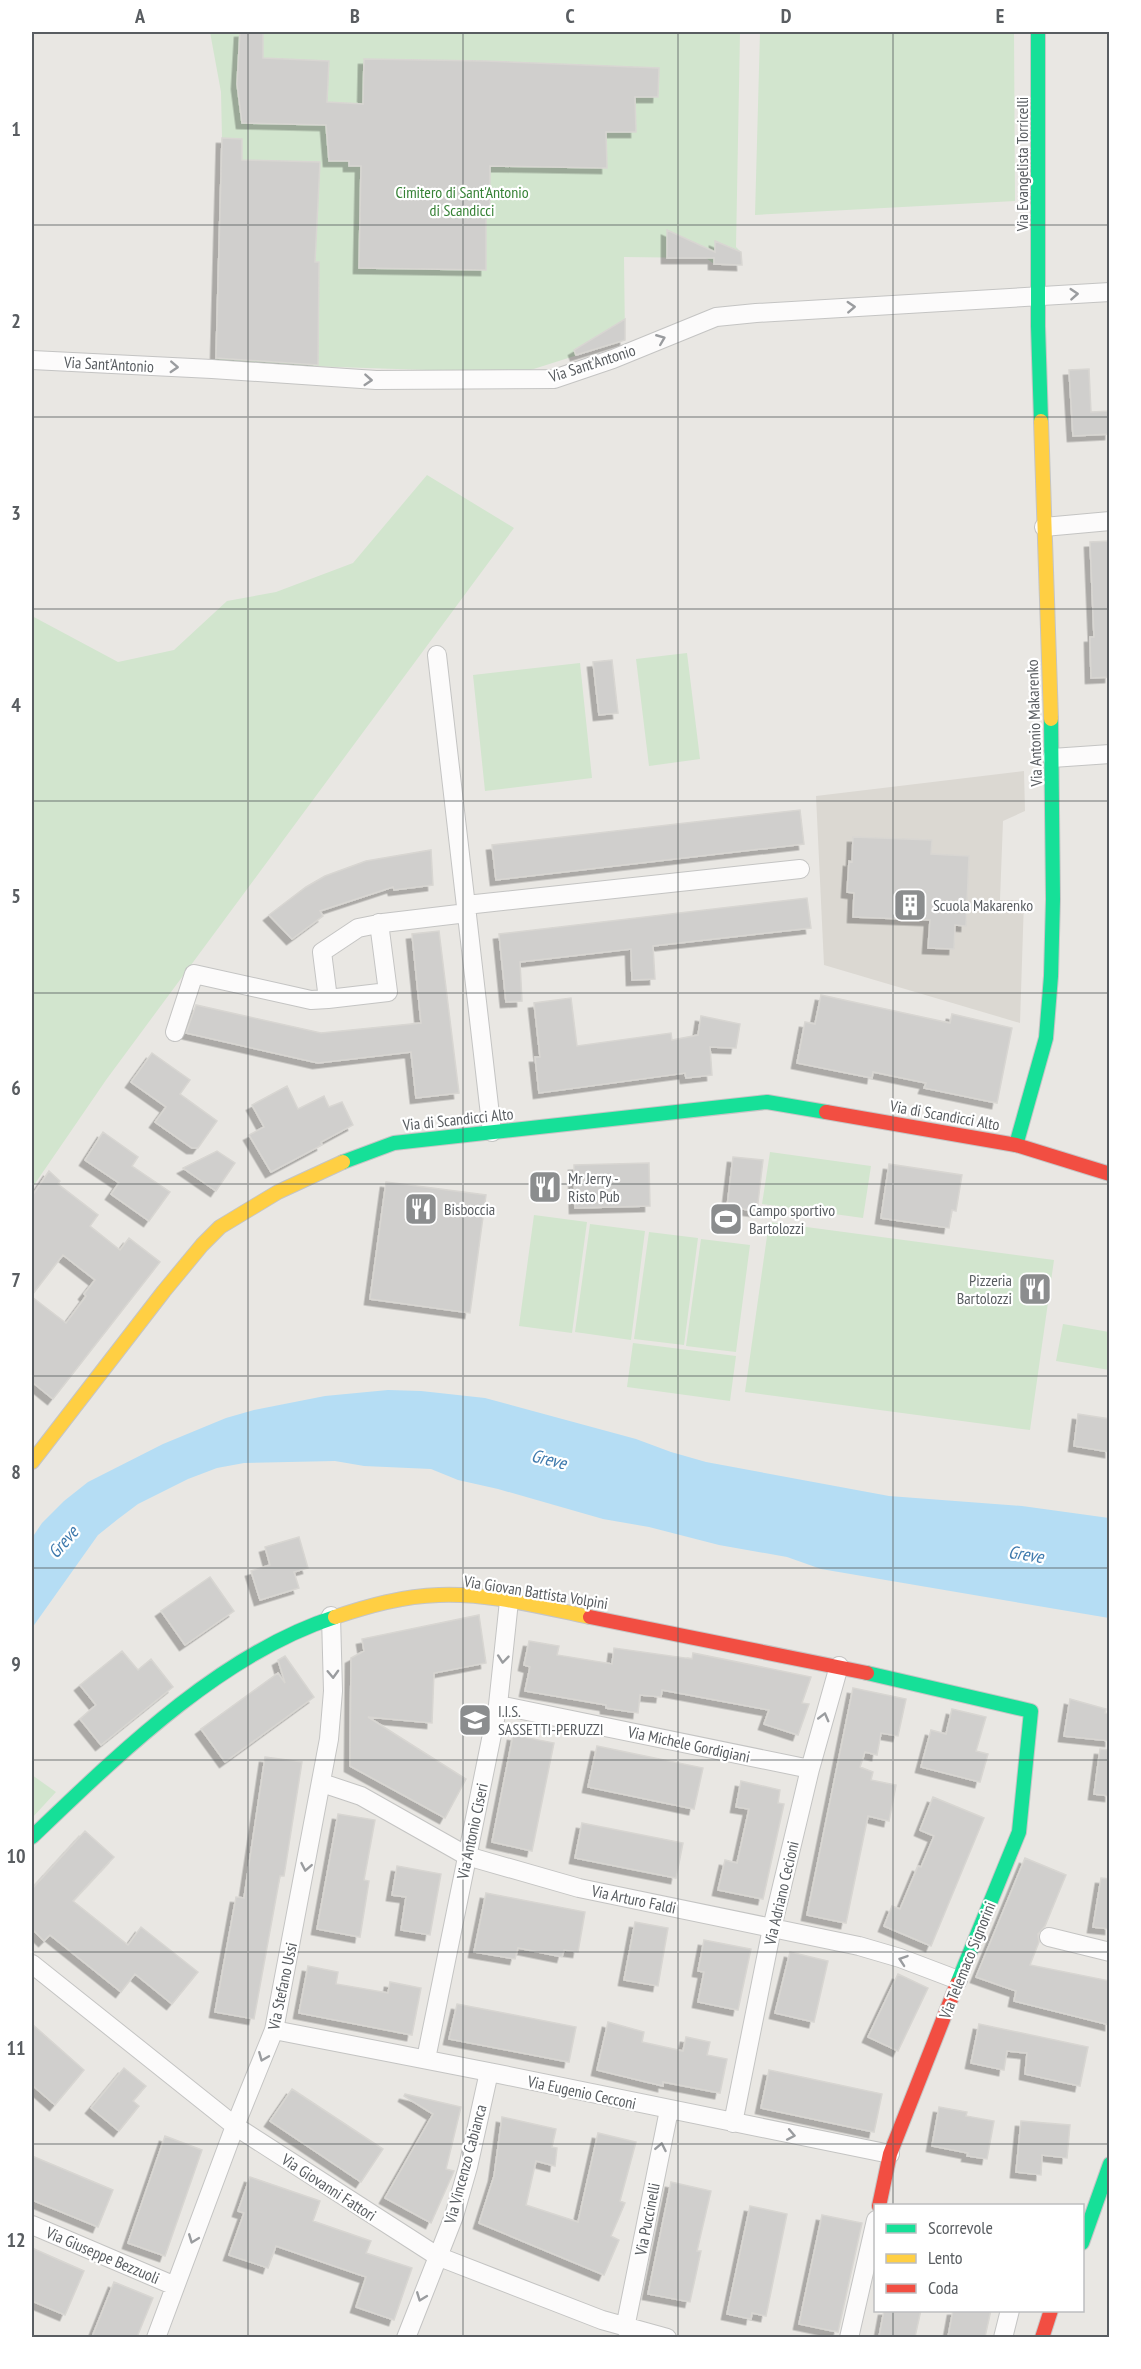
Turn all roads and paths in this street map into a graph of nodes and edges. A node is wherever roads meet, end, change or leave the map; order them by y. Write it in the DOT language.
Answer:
graph roads {
  1 [pos="1038,32"];
  2 [pos="1110,292"];
  3 [pos="1038,297"];
  4 [pos="32,360"];
  5 [pos="1110,521"];
  6 [pos="1044,527"];
  7 [pos="437,655"];
  8 [pos="1110,754"];
  9 [pos="1052,758"];
  10 [pos="800,869"];
  11 [pos="466,909"];
  12 [pos="380,923"];
  13 [pos="328,999"];
  14 [pos="175,1032"];
  15 [pos="492,1132"];
  16 [pos="1016,1145"];
  17 [pos="1110,1174"];
  18 [pos="32,1462"];
  19 [pos="509,1601"];
  20 [pos="331,1616"];
  21 [pos="839,1666"];
  22 [pos="498,1705"];
  23 [pos="1031,1711"];
  24 [pos="810,1769"];
  25 [pos="322,1783"];
  26 [pos="32,1838"];
  27 [pos="467,1856"];
  28 [pos="772,1928"];
  29 [pos="1049,1937"];
  30 [pos="1110,1952"];
  31 [pos="32,1964"];
  32 [pos="958,1980"];
  33 [pos="274,2030"];
  34 [pos="426,2059"];
  35 [pos="489,2072"];
  36 [pos="669,2110"];
  37 [pos="734,2123"];
  38 [pos="235,2126"];
  39 [pos="890,2154"];
  40 [pos="1110,2164"];
  41 [pos="879,2204"];
  42 [pos="32,2225"];
  43 [pos="874,2229"];
  44 [pos="1084,2239"];
  45 [pos="437,2256"];
  46 [pos="175,2286"];
  47 [pos="1009,2312"];
  48 [pos="1050,2312"];
  49 [pos="626,2328"];
  50 [pos="645,2335"];
  51 [pos="156,2337"];
  52 [pos="406,2337"];
  53 [pos="667,2337"];
  54 [pos="849,2337"];
  55 [pos="1003,2337"];
  56 [pos="1042,2337"];
  1 -- 3 [label="street, Via Evangelista Torricelli"];
  3 -- 2 [label="street, Via Sant'Antonio, one-way"];
  4 -- 3 [label="street, Via Sant'Antonio, one-way"];
  3 -- 6 [label="street, Via Antonio Makarenko"];
  5 -- 6 [label="street"];
  6 -- 9 [label="street, Via Antonio Makarenko"];
  7 -- 11 [label="street"];
  8 -- 9 [label="street"];
  9 -- 16 [label="street, Via Antonio Makarenko"];
  10 -- 11 [label="street"];
  11 -- 12 [label="street"];
  11 -- 15 [label="street"];
  12 -- 13 [label="street"];
  12 -- 13 [label="street"];
  13 -- 14 [label="street"];
  15 -- 16 [label="street, Via di Scandicci Alto"];
  15 -- 18 [label="street, Via di Scandicci Alto"];
  16 -- 17 [label="street, Via di Scandicci Alto"];
  19 -- 20 [label="street, Via Giovan Battista Volpini"];
  19 -- 21 [label="street, Via Giovan Battista Volpini"];
  19 -- 22 [label="street, Via Antonio Ciseri, one-way"];
  20 -- 25 [label="street, Via Stefano Ussi, one-way"];
  20 -- 26 [label="street, Via Giovan Battista Volpini"];
  21 -- 23 [label="street, Via Giovan Battista Volpini"];
  24 -- 21 [label="street, Via Adriano Cecioni, one-way"];
  22 -- 24 [label="street, Via Michele Gordigiani"];
  22 -- 27 [label="street, Via Antonio Ciseri"];
  23 -- 32 [label="street, Via Telemaco Signorini"];
  24 -- 28 [label="street, Via Adriano Cecioni"];
  25 -- 27 [label="street, Via Arturo Faldi"];
  25 -- 33 [label="street, Via Stefano Ussi, one-way"];
  27 -- 28 [label="street, Via Arturo Faldi"];
  27 -- 34 [label="street, Via Antonio Ciseri"];
  32 -- 28 [label="street, Via Arturo Faldi, one-way"];
  28 -- 37 [label="street, Via Adriano Cecioni"];
  29 -- 30 [label="street"];
  31 -- 38 [label="street, Via Giovanni Fattori"];
  32 -- 39 [label="street, Via Telemaco Signorini"];
  33 -- 34 [label="street, Via Eugenio Cecconi"];
  33 -- 38 [label="street, Via Stefano Ussi, one-way"];
  34 -- 35 [label="street, Via Eugenio Cecconi"];
  35 -- 36 [label="street, Via Eugenio Cecconi"];
  35 -- 45 [label="street, Via Vincenzo Cabianca"];
  36 -- 37 [label="street, Via Eugenio Cecconi"];
  49 -- 36 [label="street, Via Puccinelli, one-way"];
  37 -- 39 [label="street, Via Eugenio Cecconi, one-way"];
  38 -- 45 [label="street, Via Giovanni Fattori"];
  38 -- 46 [label="street, Via Stefano Ussi, one-way"];
  39 -- 41 [label="street, Via Telemaco Signorini"];
  40 -- 44 [label="street"];
  42 -- 46 [label="street, Via Giuseppe Bezzuoli"];
  43 -- 54 [label="street"];
  45 -- 49 [label="street, Via Giovanni Fattori"];
  45 -- 52 [label="street, Via Vincenzo Cabianca, one-way"];
  46 -- 51 [label="street, Via Stefano Ussi"];
  47 -- 55 [label="street"];
  48 -- 56 [label="street"];
  49 -- 50 [label="street, Via Giovanni Fattori"];
  50 -- 53 [label="street, Via Giovanni Fattori"];
}
